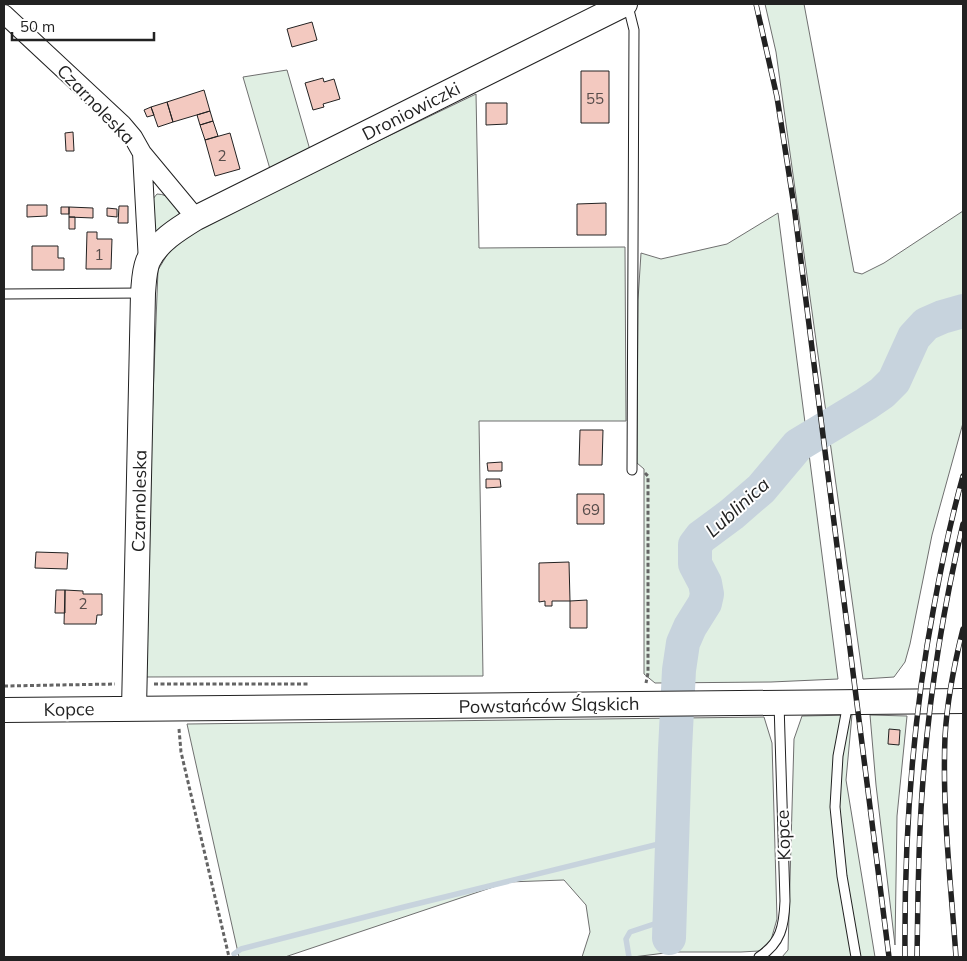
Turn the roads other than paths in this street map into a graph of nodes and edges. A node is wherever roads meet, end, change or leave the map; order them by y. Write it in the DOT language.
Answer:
graph roads {
  1 [pos="625,4"];
  2 [pos="4,14"];
  3 [pos="142,153"];
  4 [pos="196,218"];
  5 [pos="148,262"];
  6 [pos="143,293"];
  7 [pos="4,294"];
  8 [pos="632,470"];
  9 [pos="963,701"];
  10 [pos="848,702"];
  11 [pos="779,703"];
  12 [pos="134,709"];
  13 [pos="4,710"];
  14 [pos="759,957"];
  15 [pos="856,957"];
  1 -- 4 [label="street, Droniowiczki"];
  1 -- 8 [label="lane"];
  2 -- 3 [label="street, Czarnoleska"];
  3 -- 4 [label="street, Czarnoleska"];
  3 -- 5 [label="street"];
  4 -- 5 [label="street, Czarnoleska"];
  5 -- 6 [label="street, Czarnoleska"];
  6 -- 7 [label="lane"];
  6 -- 12 [label="street, Czarnoleska"];
  9 -- 10 [label="street, Powstańców Śląskich"];
  10 -- 11 [label="street, Powstańców Śląskich"];
  10 -- 15 [label="lane"];
  11 -- 12 [label="street, Powstańców Śląskich"];
  11 -- 14 [label="lane, Kopce"];
  12 -- 13 [label="street, Kopce"];
}
